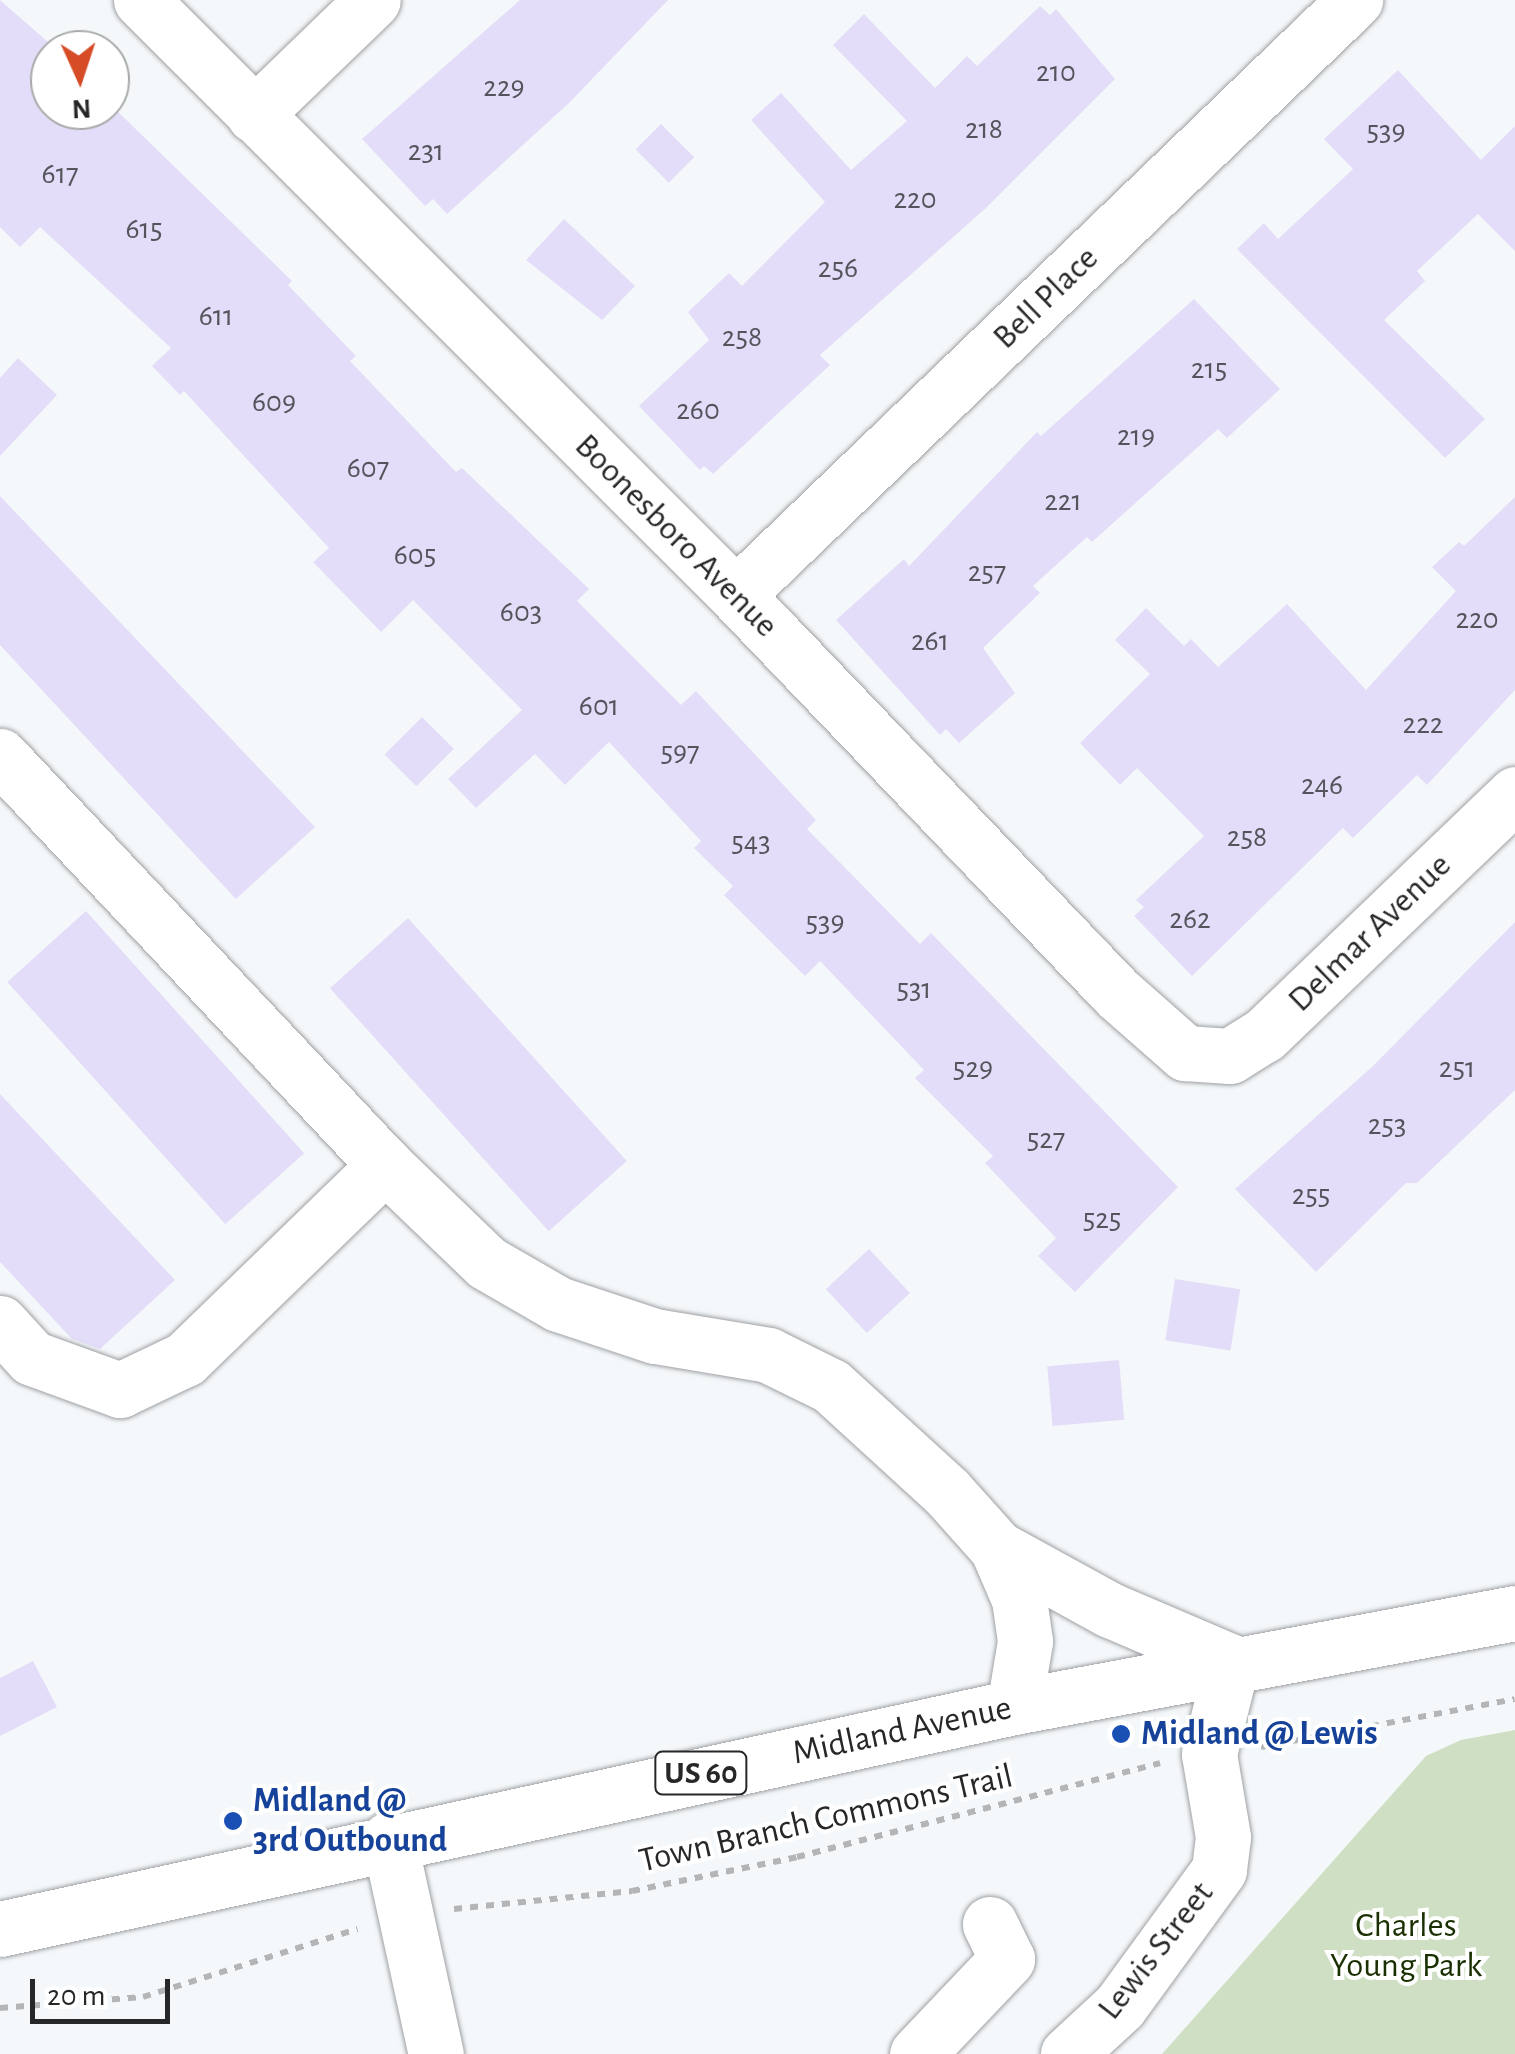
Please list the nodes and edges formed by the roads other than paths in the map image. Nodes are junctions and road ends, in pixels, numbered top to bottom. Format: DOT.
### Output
graph roads {
  1 [pos="140,0"];
  2 [pos="373,0"];
  3 [pos="1354,0"];
  4 [pos="254,115"];
  5 [pos="736,595"];
  6 [pos="0,756"];
  7 [pos="1515,794"];
  8 [pos="1216,1059"];
  9 [pos="385,1164"];
  10 [pos="0,1324"];
  11 [pos="997,1548"];
  12 [pos="1515,1612"];
  13 [pos="1232,1662"];
  14 [pos="1014,1707"];
  15 [pos="388,1839"];
  16 [pos="990,1924"];
  17 [pos="0,1929"];
  18 [pos="436,2054"];
  19 [pos="917,2054"];
  20 [pos="1068,2054"];
  1 -- 4 [label="street, Boonesboro Avenue"];
  2 -- 4 [label="street"];
  3 -- 5 [label="street, Bell Place"];
  4 -- 5 [label="street, Boonesboro Avenue"];
  5 -- 8 [label="street, Boonesboro Avenue"];
  6 -- 9 [label="street"];
  7 -- 8 [label="street, Delmar Avenue"];
  9 -- 10 [label="street"];
  9 -- 11 [label="street"];
  11 -- 13 [label="street"];
  11 -- 14 [label="street"];
  12 -- 13 [label="street, Midland Avenue / US 60"];
  13 -- 14 [label="street, Midland Avenue / US 60"];
  13 -- 20 [label="street, Lewis Street"];
  14 -- 15 [label="street, Midland Avenue / US 60"];
  15 -- 17 [label="street, Midland Avenue / US 60"];
  15 -- 18 [label="street"];
  16 -- 19 [label="street"];
}
